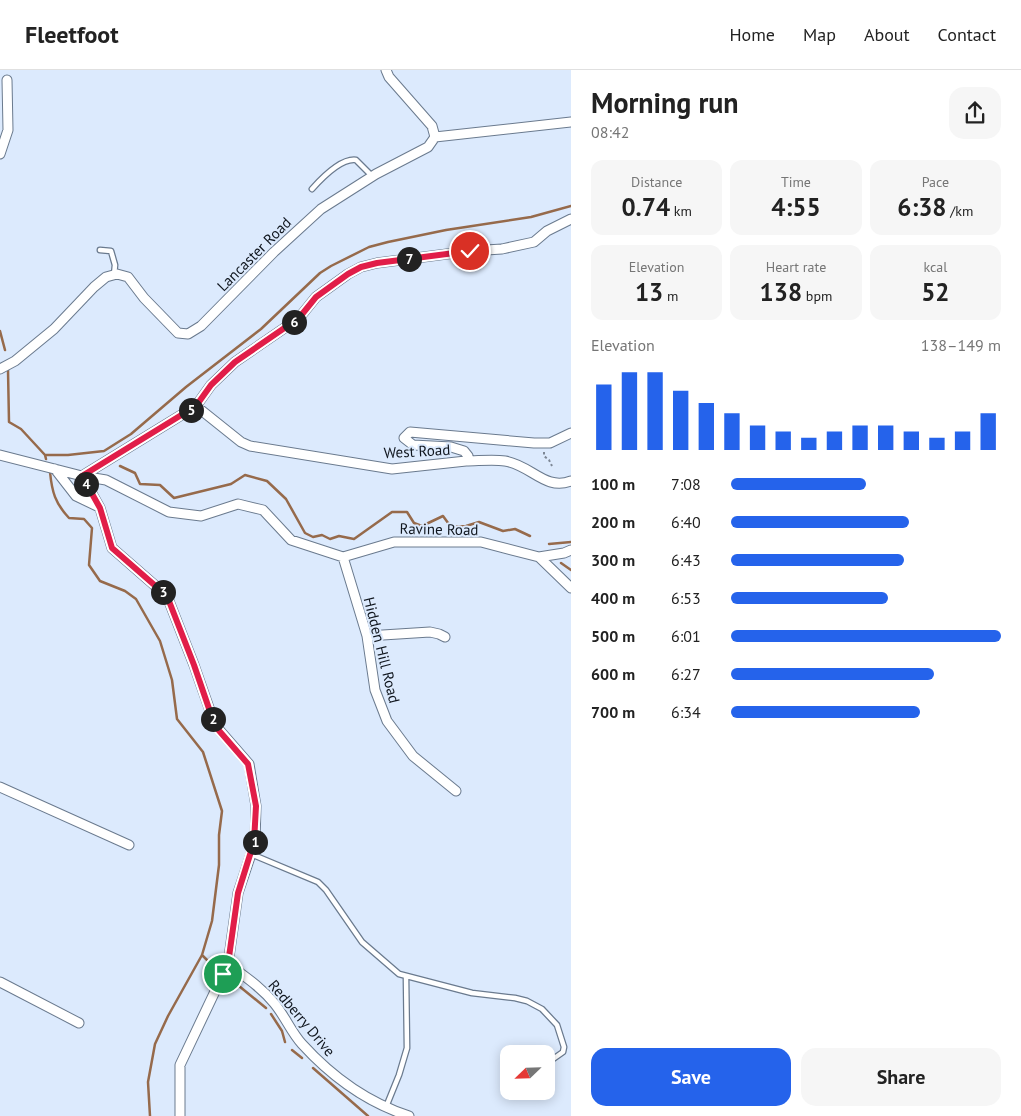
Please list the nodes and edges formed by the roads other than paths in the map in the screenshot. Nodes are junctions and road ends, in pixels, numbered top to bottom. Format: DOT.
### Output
graph roads {
  1 [pos="386,70"];
  2 [pos="7,80"];
  3 [pos="571,122"];
  4 [pos="434,137"];
  5 [pos="0,154"];
  6 [pos="372,176"];
  7 [pos="312,189"];
  8 [pos="571,219"];
  9 [pos="100,250"];
  10 [pos="114,275"];
  11 [pos="0,369"];
  12 [pos="196,406"];
  13 [pos="571,433"];
  14 [pos="0,455"];
  15 [pos="466,461"];
  16 [pos="55,469"];
  17 [pos="82,476"];
  18 [pos="571,481"];
  19 [pos="100,508"];
  20 [pos="571,550"];
  21 [pos="343,557"];
  22 [pos="539,557"];
  23 [pos="571,588"];
  24 [pos="368,636"];
  25 [pos="445,637"];
  26 [pos="0,787"];
  27 [pos="453,788"];
  28 [pos="129,845"];
  29 [pos="251,854"];
  30 [pos="228,964"];
  31 [pos="406,976"];
  32 [pos="0,982"];
  33 [pos="80,1022"];
  34 [pos="555,1058"];
  35 [pos="386,1107"];
  36 [pos="180,1116"];
  37 [pos="409,1116"];
  1 -- 4 [label="street"];
  2 -- 5 [label="street"];
  3 -- 4 [label="street"];
  4 -- 6 [label="street, Lancaster Road"];
  6 -- 7 [label="lane"];
  6 -- 10 [label="street, Lancaster Road"];
  8 -- 12 [label="street"];
  9 -- 10 [label="lane"];
  10 -- 11 [label="street"];
  12 -- 15 [label="street, West Road"];
  12 -- 17 [label="street"];
  13 -- 15 [label="street, West Road"];
  14 -- 16 [label="street"];
  15 -- 18 [label="street"];
  16 -- 17 [label="street"];
  16 -- 19 [label="street"];
  17 -- 19 [label="street"];
  17 -- 21 [label="street"];
  19 -- 29 [label="street"];
  20 -- 22 [label="street"];
  21 -- 22 [label="street, Ravine Road"];
  21 -- 24 [label="street, Hidden Hill Road"];
  22 -- 23 [label="street, Ravine Road"];
  24 -- 25 [label="street"];
  24 -- 27 [label="street, Hidden Hill Road"];
  26 -- 28 [label="street"];
  29 -- 30 [label="street"];
  29 -- 31 [label="lane"];
  30 -- 35 [label="street, Redberry Drive"];
  30 -- 36 [label="street"];
  31 -- 34 [label="lane"];
  31 -- 35 [label="lane"];
  32 -- 33 [label="street"];
  35 -- 37 [label="street, Redberry Drive"];
}
